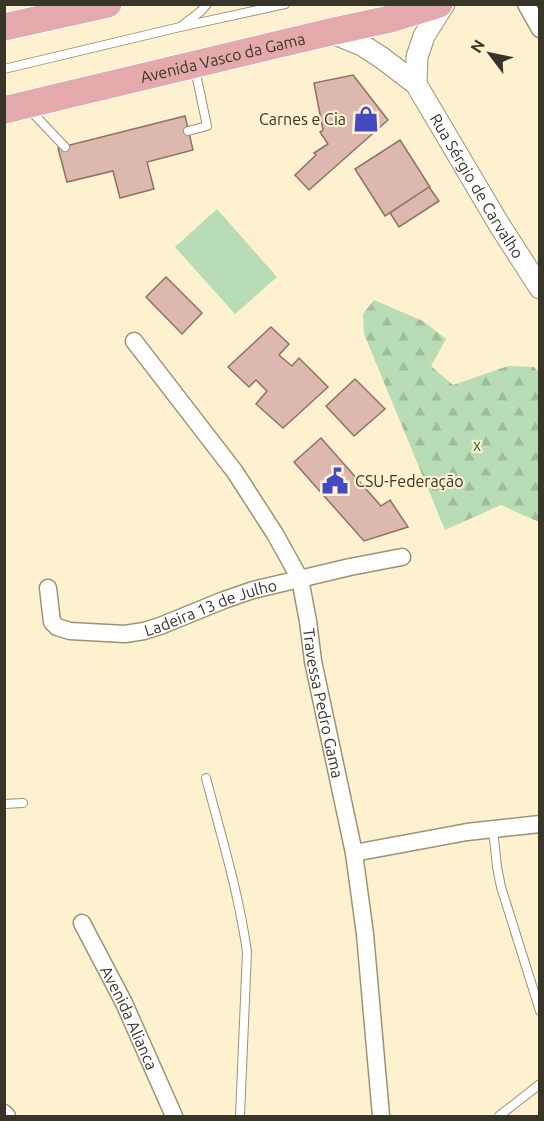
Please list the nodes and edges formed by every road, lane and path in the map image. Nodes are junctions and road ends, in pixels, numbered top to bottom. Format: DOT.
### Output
graph roads {
  1 [pos="108,4"];
  2 [pos="207,4"];
  3 [pos="285,4"];
  4 [pos="442,4"];
  5 [pos="526,4"];
  6 [pos="4,27"];
  7 [pos="180,27"];
  8 [pos="540,29"];
  9 [pos="330,32"];
  10 [pos="194,65"];
  11 [pos="4,69"];
  12 [pos="417,84"];
  13 [pos="15,108"];
  14 [pos="188,131"];
  15 [pos="65,147"];
  16 [pos="540,288"];
  17 [pos="134,341"];
  18 [pos="402,557"];
  19 [pos="300,579"];
  20 [pos="48,588"];
  21 [pos="206,778"];
  22 [pos="23,803"];
  23 [pos="4,804"];
  24 [pos="540,824"];
  25 [pos="494,829"];
  26 [pos="354,853"];
  27 [pos="82,923"];
  28 [pos="540,1011"];
  29 [pos="540,1084"];
  30 [pos="4,1113"];
  31 [pos="7,1116"];
  32 [pos="174,1116"];
  33 [pos="240,1116"];
  34 [pos="381,1116"];
  35 [pos="499,1116"];
  1 -- 6 [label="main road"];
  2 -- 7 [label="lane"];
  3 -- 7 [label="lane"];
  4 -- 9 [label="main road, Avenida Vasco da Gama"];
  4 -- 12 [label="street"];
  5 -- 8 [label="street"];
  7 -- 11 [label="lane"];
  9 -- 10 [label="main road, Avenida Vasco da Gama"];
  9 -- 12 [label="street, Rua Sérgio de Carvalho"];
  10 -- 13 [label="main road, Avenida Vasco da Gama"];
  10 -- 14 [label="lane"];
  12 -- 16 [label="street, Rua Sérgio de Carvalho"];
  13 -- 15 [label="lane"];
  17 -- 19 [label="street, Travessa Pedro Gama"];
  18 -- 19 [label="street, Ladeira 13 de Julho"];
  19 -- 20 [label="street, Ladeira 13 de Julho"];
  19 -- 26 [label="street, Travessa Pedro Gama"];
  21 -- 33 [label="lane"];
  22 -- 23 [label="lane"];
  24 -- 25 [label="street"];
  25 -- 26 [label="street"];
  25 -- 28 [label="lane"];
  26 -- 34 [label="street, Travessa Pedro Gama"];
  27 -- 32 [label="street, Avenida Alianca"];
  29 -- 35 [label="lane"];
  30 -- 31 [label="street"];
}
